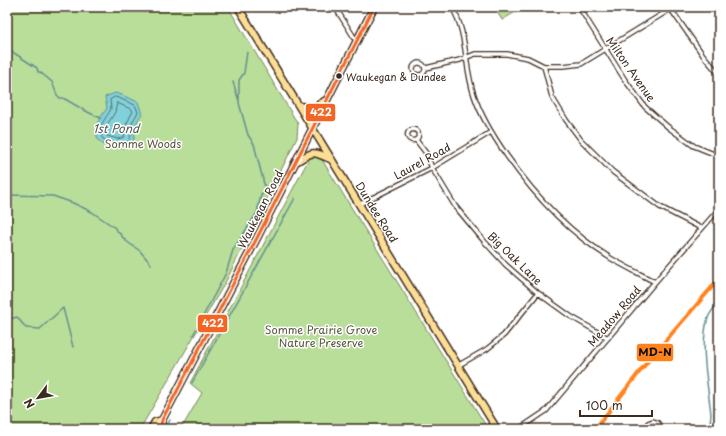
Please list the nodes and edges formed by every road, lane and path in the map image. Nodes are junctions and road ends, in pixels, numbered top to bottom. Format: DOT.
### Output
graph roads {
  1 [pos="238,7"];
  2 [pos="335,7"];
  3 [pos="374,7"];
  4 [pos="452,7"];
  5 [pos="579,7"];
  6 [pos="671,8"];
  7 [pos="356,42"];
  8 [pos="606,50"];
  9 [pos="467,57"];
  10 [pos="544,66"];
  11 [pos="426,68"];
  12 [pos="719,74"];
  13 [pos="328,99"];
  14 [pos="300,106"];
  15 [pos="313,128"];
  16 [pos="491,132"];
  17 [pos="416,140"];
  18 [pos="719,156"];
  19 [pos="333,161"];
  20 [pos="295,163"];
  21 [pos="432,168"];
  22 [pos="360,204"];
  23 [pos="719,209"];
  24 [pos="701,228"];
  25 [pos="655,282"];
  26 [pos="538,293"];
  27 [pos="608,338"];
  28 [pos="458,365"];
  29 [pos="162,420"];
  30 [pos="151,429"];
  31 [pos="160,429"];
  32 [pos="497,429"];
  33 [pos="519,429"];
  34 [pos="645,429"];
  35 [pos="662,429"];
  1 -- 14 [label="main road, Dundee Road"];
  2 -- 7 [label="street"];
  3 -- 7 [label="main road, Waukegan Road"];
  4 -- 9 [label="street"];
  5 -- 8 [label="street, Milton Avenue"];
  6 -- 8 [label="street"];
  6 -- 12 [label="street"];
  7 -- 13 [label="main road, Waukegan Road"];
  8 -- 10 [label="street"];
  8 -- 18 [label="street, Milton Avenue"];
  9 -- 10 [label="street"];
  9 -- 11 [label="street"];
  9 -- 16 [label="street"];
  10 -- 24 [label="street"];
  13 -- 14 [label="main road"];
  13 -- 15 [label="main road, Waukegan Road"];
  14 -- 15 [label="main road, Dundee Road"];
  15 -- 19 [label="main road, Dundee Road"];
  15 -- 20 [label="main road, Waukegan Road"];
  16 -- 21 [label="street, Laurel Road"];
  16 -- 25 [label="street"];
  17 -- 21 [label="street, Big Oak Lane"];
  19 -- 20 [label="main road"];
  19 -- 22 [label="main road, Dundee Road"];
  20 -- 29 [label="main road, Waukegan Road"];
  21 -- 22 [label="street, Laurel Road"];
  21 -- 26 [label="street, Big Oak Lane"];
  22 -- 28 [label="main road, Dundee Road"];
  23 -- 24 [label="street, Meadow Road"];
  24 -- 25 [label="street, Meadow Road"];
  25 -- 27 [label="street, Meadow Road"];
  26 -- 27 [label="street, Big Oak Lane"];
  26 -- 28 [label="street"];
  27 -- 33 [label="street, Meadow Road"];
  28 -- 32 [label="main road, Dundee Road"];
  29 -- 30 [label="main road, Waukegan Road"];
  29 -- 31 [label="main road, Waukegan Road"];
  34 -- 35 [label="street"];
}
